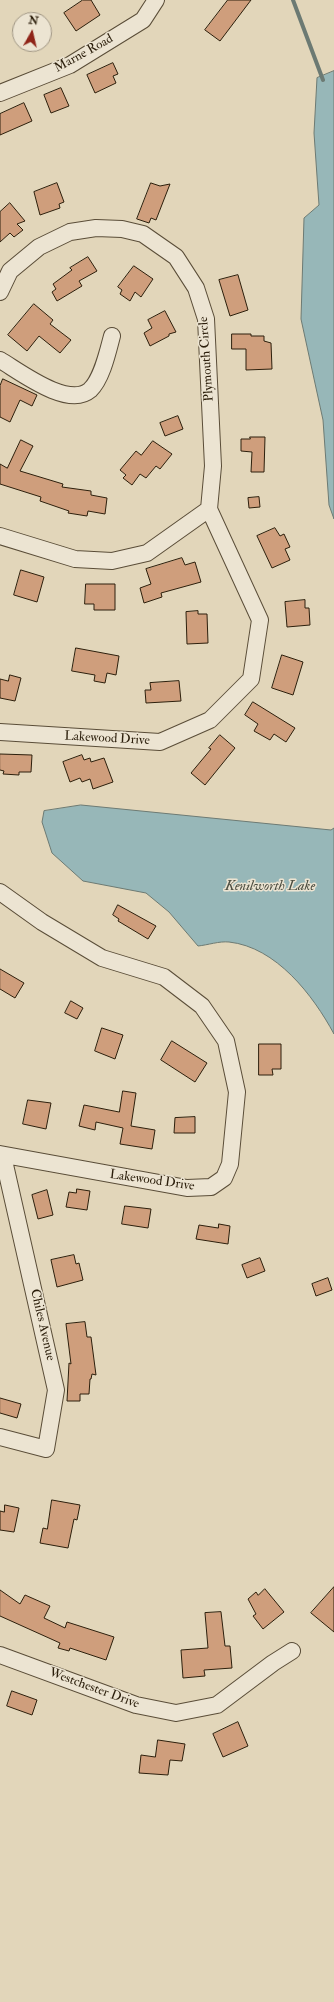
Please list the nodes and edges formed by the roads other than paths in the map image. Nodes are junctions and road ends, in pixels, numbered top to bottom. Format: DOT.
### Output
graph roads {
  1 [pos="156,0"];
  2 [pos="0,93"];
  3 [pos="0,292"];
  4 [pos="112,336"];
  5 [pos="0,360"];
  6 [pos="209,509"];
  7 [pos="0,536"];
  8 [pos="0,732"];
  9 [pos="0,892"];
  10 [pos="2,1155"];
  11 [pos="0,1437"];
  12 [pos="292,1651"];
  13 [pos="0,1655"];
  1 -- 2 [label="street, Marne Road"];
  3 -- 6 [label="street, Plymouth Circle"];
  4 -- 5 [label="street"];
  6 -- 7 [label="street"];
  6 -- 8 [label="street, Lakewood Drive"];
  9 -- 10 [label="street, Lakewood Drive"];
  10 -- 11 [label="street, Chiles Avenue"];
  12 -- 13 [label="street, Westchester Drive"];
}
